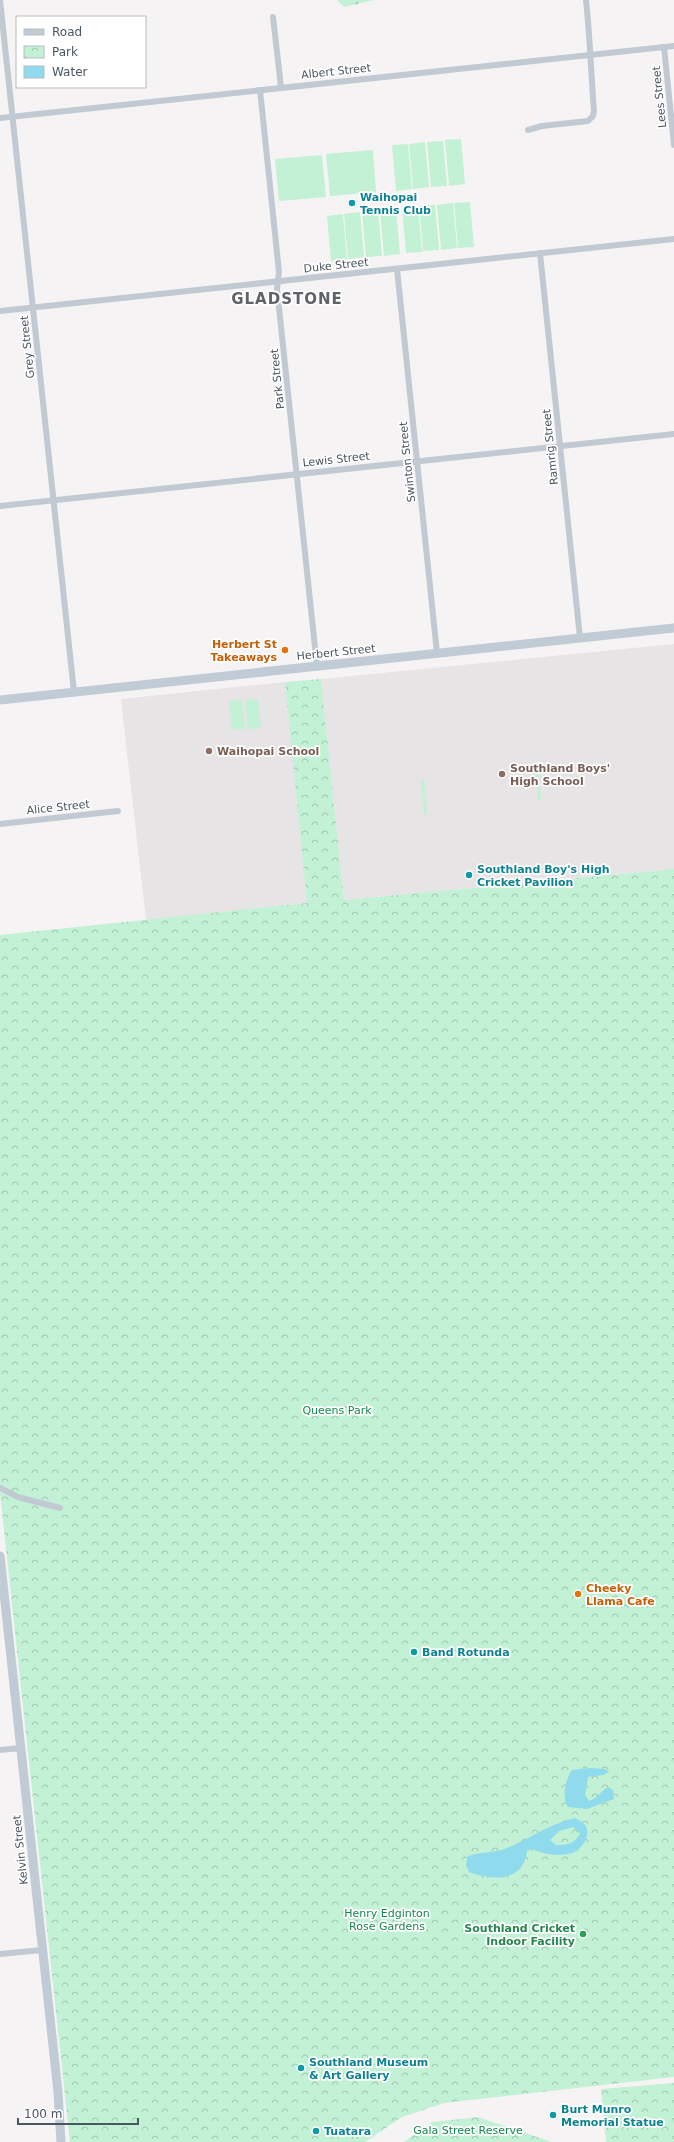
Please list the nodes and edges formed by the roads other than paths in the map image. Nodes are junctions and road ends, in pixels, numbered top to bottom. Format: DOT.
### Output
graph roads {
  1 [pos="0,0"];
  2 [pos="586,0"];
  3 [pos="274,17"];
  4 [pos="674,46"];
  5 [pos="664,47"];
  6 [pos="590,54"];
  7 [pos="280,87"];
  8 [pos="260,90"];
  9 [pos="12,116"];
  10 [pos="0,118"];
  11 [pos="528,130"];
  12 [pos="674,144"];
  13 [pos="674,239"];
  14 [pos="540,254"];
  15 [pos="397,268"];
  16 [pos="278,281"];
  17 [pos="33,308"];
  18 [pos="0,311"];
  19 [pos="674,434"];
  20 [pos="560,446"];
  21 [pos="417,461"];
  22 [pos="297,474"];
  23 [pos="54,500"];
  24 [pos="0,506"];
  25 [pos="674,628"];
  26 [pos="580,638"];
  27 [pos="437,653"];
  28 [pos="317,666"];
  29 [pos="74,692"];
  30 [pos="0,700"];
  31 [pos="118,811"];
  32 [pos="0,824"];
  33 [pos="0,1488"];
  34 [pos="60,1508"];
  35 [pos="0,1556"];
  36 [pos="3,1604"];
  37 [pos="21,1748"];
  38 [pos="0,1750"];
  39 [pos="42,1950"];
  40 [pos="0,1954"];
  41 [pos="61,2142"];
  1 -- 9 [label="street, Grey Street"];
  2 -- 6 [label="street"];
  3 -- 7 [label="street"];
  4 -- 5 [label="street, Albert Street"];
  5 -- 6 [label="street, Albert Street"];
  5 -- 12 [label="street, Lees Street"];
  6 -- 7 [label="street, Albert Street"];
  6 -- 11 [label="street"];
  7 -- 8 [label="street, Albert Street"];
  8 -- 9 [label="street, Albert Street"];
  8 -- 16 [label="street, Park Street"];
  9 -- 10 [label="street, Albert Street"];
  9 -- 17 [label="street, Grey Street"];
  13 -- 14 [label="street, Duke Street"];
  14 -- 15 [label="street, Duke Street"];
  14 -- 20 [label="street, Ramrig Street"];
  15 -- 16 [label="street, Duke Street"];
  15 -- 21 [label="street, Swinton Street"];
  16 -- 17 [label="street, Duke Street"];
  16 -- 22 [label="street, Park Street"];
  17 -- 18 [label="street, Duke Street"];
  17 -- 23 [label="street, Grey Street"];
  19 -- 20 [label="street, Lewis Street"];
  20 -- 21 [label="street, Lewis Street"];
  20 -- 26 [label="street, Ramrig Street"];
  21 -- 22 [label="street, Lewis Street"];
  21 -- 27 [label="street, Swinton Street"];
  22 -- 23 [label="street, Lewis Street"];
  22 -- 28 [label="street, Park Street"];
  23 -- 24 [label="street, Lewis Street"];
  23 -- 29 [label="street, Grey Street"];
  25 -- 26 [label="street, Herbert Street"];
  26 -- 27 [label="street, Herbert Street"];
  27 -- 28 [label="street, Herbert Street"];
  28 -- 29 [label="street, Herbert Street"];
  29 -- 30 [label="street, Herbert Street"];
  31 -- 32 [label="street, Alice Street"];
  33 -- 34 [label="street"];
  35 -- 36 [label="street, Kelvin Street"];
  36 -- 37 [label="street, Kelvin Street"];
  37 -- 38 [label="street"];
  37 -- 39 [label="street, Kelvin Street"];
  39 -- 40 [label="street"];
  39 -- 41 [label="street, Kelvin Street"];
}
